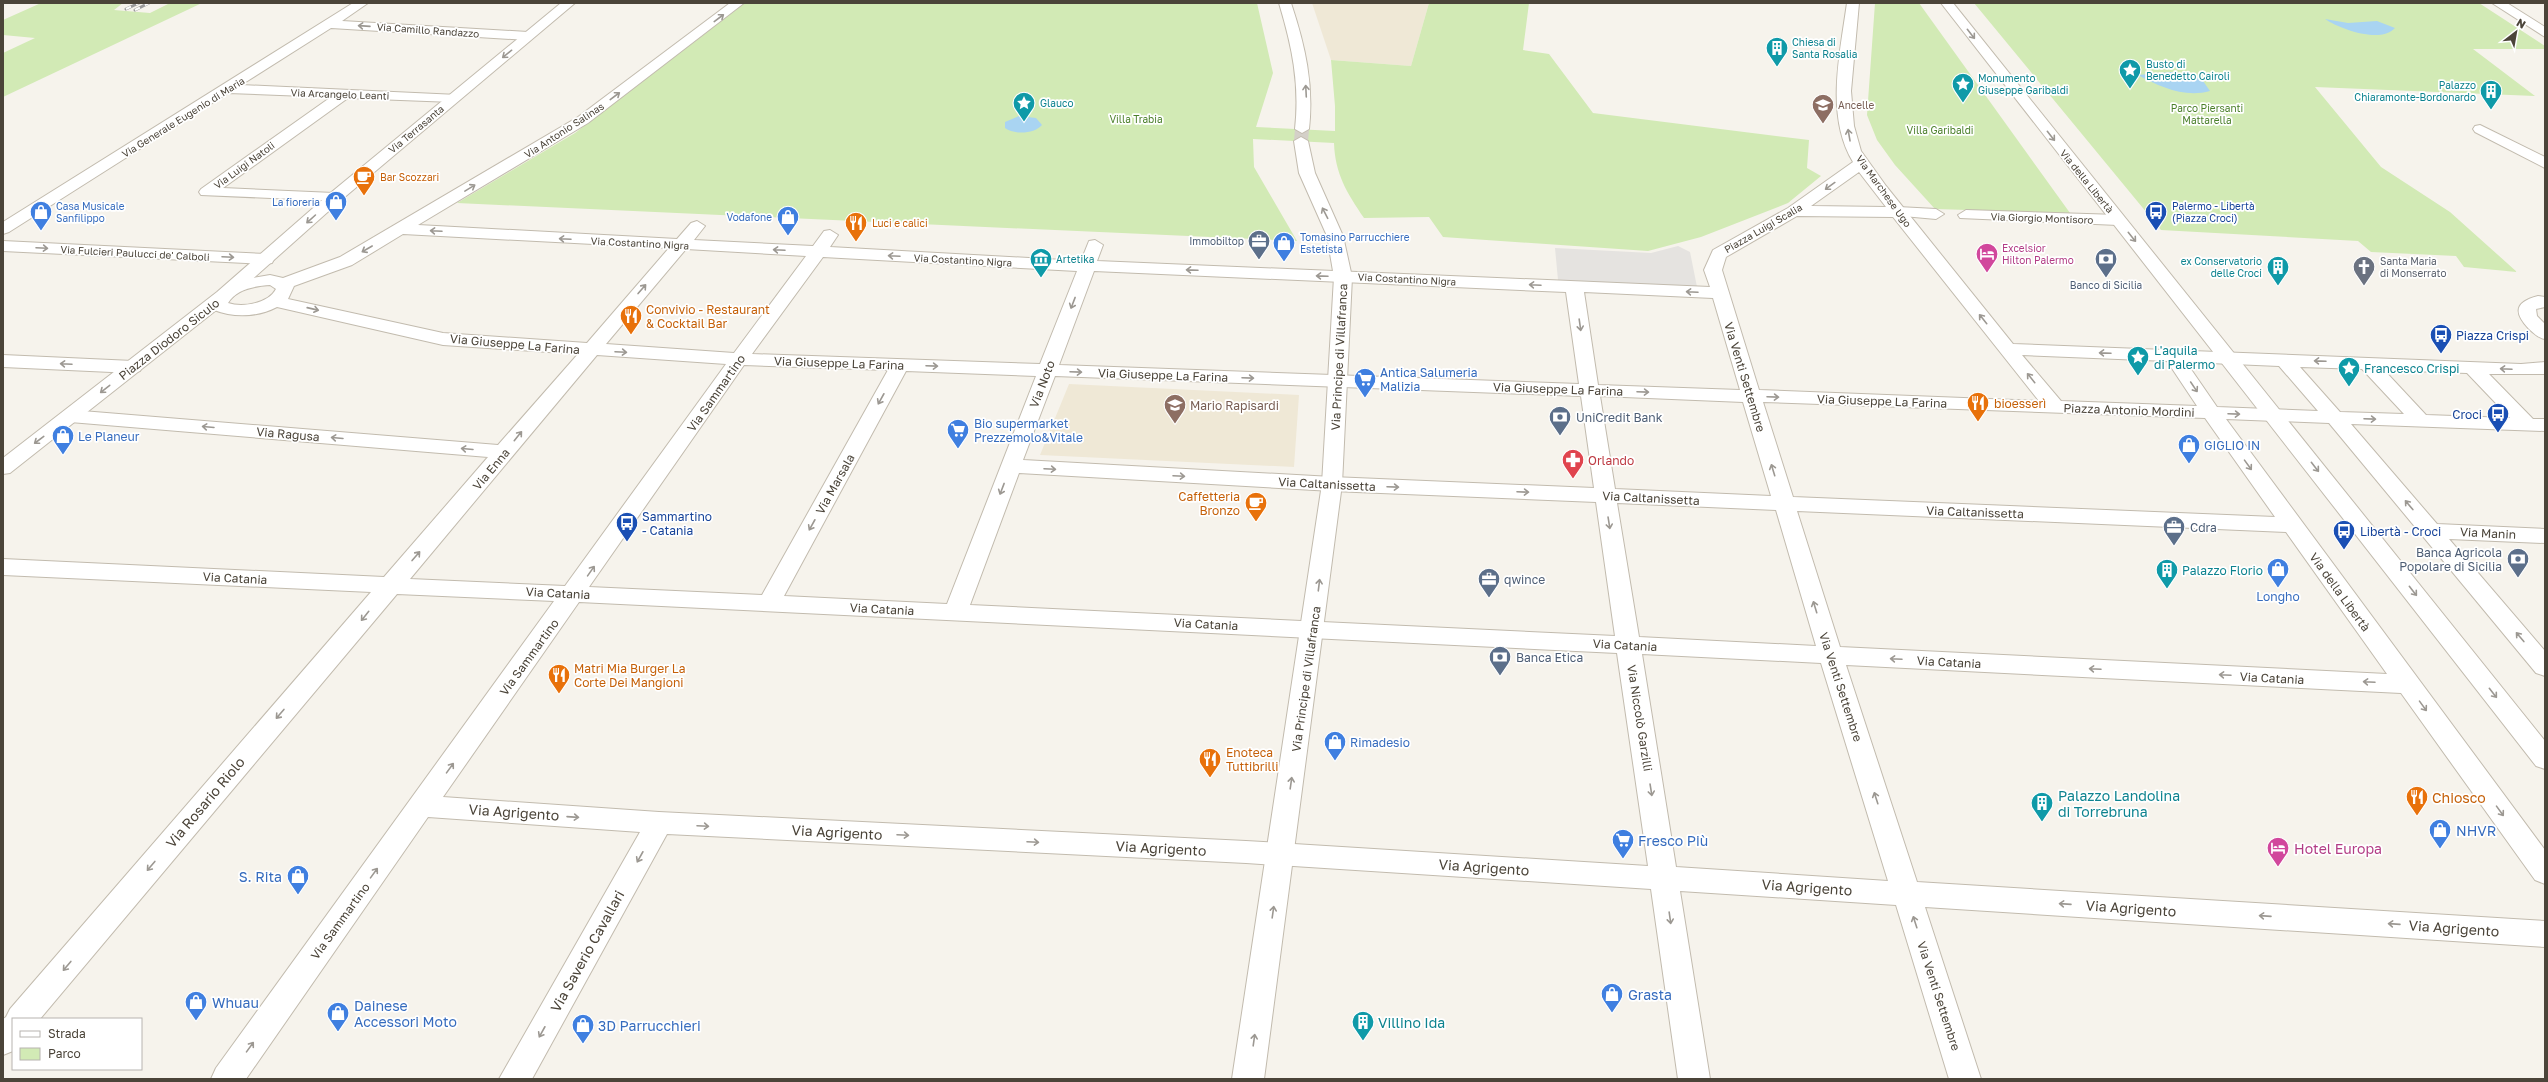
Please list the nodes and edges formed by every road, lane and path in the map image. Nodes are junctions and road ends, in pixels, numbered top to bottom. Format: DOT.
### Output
graph roads {
  1 [pos="362,3"];
  2 [pos="570,3"];
  3 [pos="738,3"];
  4 [pos="1285,3"];
  5 [pos="1854,3"];
  6 [pos="1947,3"];
  7 [pos="2498,3"];
  8 [pos="329,24"];
  9 [pos="2545,33"];
  10 [pos="528,36"];
  11 [pos="228,89"];
  12 [pos="345,94"];
  13 [pos="453,98"];
  14 [pos="2480,129"];
  15 [pos="1862,163"];
  16 [pos="2545,163"];
  17 [pos="334,198"];
  18 [pos="1794,211"];
  19 [pos="1898,212"];
  20 [pos="1936,214"];
  21 [pos="1966,215"];
  22 [pos="2118,220"];
  23 [pos="697,226"];
  24 [pos="3,230"];
  25 [pos="400,230"];
  26 [pos="830,236"];
  27 [pos="679,245"];
  28 [pos="1096,245"];
  29 [pos="3,246"];
  30 [pos="818,252"];
  31 [pos="266,259"];
  32 [pos="1087,266"];
  33 [pos="1343,277"];
  34 [pos="283,284"];
  35 [pos="1574,287"];
  36 [pos="1720,294"];
  37 [pos="223,296"];
  38 [pos="275,301"];
  39 [pos="2545,302"];
  40 [pos="2545,334"];
  41 [pos="2007,349"];
  42 [pos="589,350"];
  43 [pos="2172,355"];
  44 [pos="2229,357"];
  45 [pos="740,359"];
  46 [pos="2283,360"];
  47 [pos="3,361"];
  48 [pos="2367,363"];
  49 [pos="900,365"];
  50 [pos="133,367"];
  51 [pos="2471,368"];
  52 [pos="2545,368"];
  53 [pos="1047,370"];
  54 [pos="1338,381"];
  55 [pos="1589,390"];
  56 [pos="1750,396"];
  57 [pos="2055,407"];
  58 [pos="2210,413"];
  59 [pos="2275,415"];
  60 [pos="70,416"];
  61 [pos="2336,418"];
  62 [pos="2421,421"];
  63 [pos="2536,425"];
  64 [pos="506,452"];
  65 [pos="1011,466"];
  66 [pos="3,468"];
  67 [pos="1332,484"];
  68 [pos="1605,496"];
  69 [pos="1783,504"];
  70 [pos="2292,525"];
  71 [pos="2430,530"];
  72 [pos="2545,536"];
  73 [pos="3,567"];
  74 [pos="390,585"];
  75 [pos="574,594"];
  76 [pos="769,603"];
  77 [pos="955,613"];
  78 [pos="1313,629"];
  79 [pos="1628,646"];
  80 [pos="1831,656"];
  81 [pos="2545,667"];
  82 [pos="2408,684"];
  83 [pos="2545,759"];
  84 [pos="423,806"];
  85 [pos="659,823"];
  86 [pos="1281,854"];
  87 [pos="2545,872"];
  88 [pos="1664,878"];
  89 [pos="1906,894"];
  90 [pos="2545,934"];
  91 [pos="22,1018"];
  92 [pos="12,1030"];
  93 [pos="3,1041"];
  94 [pos="227,1079"];
  95 [pos="515,1079"];
  96 [pos="1248,1079"];
  97 [pos="1694,1079"];
  98 [pos="1965,1079"];
  1 -- 8 [label="street, Via Generale Eugenio di Maria"];
  2 -- 10 [label="street, Via Terrasanta"];
  25 -- 3 [label="street, Via Antonio Salinas, one-way"];
  33 -- 4 [label="street, Via Principe di Villafranca, one-way"];
  15 -- 5 [label="street, Via Marchese Ugo, one-way"];
  6 -- 22 [label="street, Via della Libertà, one-way"];
  7 -- 9 [label="street"];
  10 -- 8 [label="street, Via Camillo Randazzo, one-way"];
  8 -- 11 [label="street, Via Generale Eugenio di Maria"];
  10 -- 13 [label="street, Via Terrasanta, one-way"];
  11 -- 12 [label="street, Via Arcangelo Leanti"];
  11 -- 24 [label="street, Via Generale Eugenio di Maria"];
  12 -- 13 [label="street, Via Arcangelo Leanti"];
  12 -- 17 [label="street, Via Luigi Natoli"];
  13 -- 17 [label="street, Via Terrasanta"];
  14 -- 16 [label="street"];
  15 -- 18 [label="street, Piazza Luigi Scalia, one-way"];
  15 -- 19 [label="street, Via Marchese Ugo"];
  17 -- 31 [label="street, Via Terrasanta, one-way"];
  18 -- 19 [label="street"];
  18 -- 36 [label="street, Piazza Luigi Scalia"];
  19 -- 20 [label="street"];
  41 -- 19 [label="street, Via Marchese Ugo, one-way"];
  21 -- 22 [label="street, Via Giorgio Montisoro"];
  22 -- 44 [label="street, Via della Libertà, one-way"];
  23 -- 27 [label="street, Via Enna"];
  27 -- 25 [label="street, Via Costantino Nigra, one-way"];
  25 -- 34 [label="street, one-way"];
  26 -- 30 [label="street, Via Sammartino"];
  30 -- 27 [label="street, Via Costantino Nigra, one-way"];
  42 -- 27 [label="street, Via Enna, one-way"];
  28 -- 32 [label="street, Via Noto"];
  29 -- 31 [label="street, Via Fulcieri Paulucci de' Calboli, one-way"];
  32 -- 30 [label="street, Via Costantino Nigra, one-way"];
  30 -- 45 [label="street, Via Sammartino"];
  31 -- 37 [label="street, Piazza Diodoro Siculo"];
  33 -- 32 [label="street, Via Costantino Nigra, one-way"];
  32 -- 53 [label="street, Via Noto, one-way"];
  35 -- 33 [label="street, Via Costantino Nigra, one-way"];
  33 -- 54 [label="street, Via Principe di Villafranca"];
  34 -- 37 [label="street"];
  34 -- 38 [label="street"];
  36 -- 35 [label="street, one-way"];
  35 -- 55 [label="street, Via Niccolò Garzilli, one-way"];
  36 -- 56 [label="street, Via Venti Settembre"];
  37 -- 38 [label="street"];
  37 -- 50 [label="street, Piazza Diodoro Siculo"];
  38 -- 42 [label="street, Via Giuseppe La Farina, one-way"];
  39 -- 40 [label="street"];
  43 -- 41 [label="street, one-way"];
  57 -- 41 [label="street, Piazza Antonio Mordini, one-way"];
  42 -- 45 [label="street, Via Giuseppe La Farina, one-way"];
  64 -- 42 [label="street, Via Enna, one-way"];
  43 -- 44 [label="street"];
  43 -- 58 [label="street, Via della Libertà, one-way"];
  44 -- 46 [label="street"];
  44 -- 59 [label="street, Via della Libertà"];
  45 -- 49 [label="street, Via Giuseppe La Farina"];
  75 -- 45 [label="street, Via Sammartino, one-way"];
  48 -- 46 [label="street, one-way"];
  46 -- 61 [label="street"];
  50 -- 47 [label="street, one-way"];
  48 -- 51 [label="street"];
  48 -- 62 [label="street"];
  49 -- 53 [label="street, Via Giuseppe La Farina, one-way"];
  49 -- 76 [label="street, Via Marsala, one-way"];
  50 -- 60 [label="street, Piazza Diodoro Siculo, one-way"];
  52 -- 51 [label="street, one-way"];
  51 -- 63 [label="street"];
  53 -- 54 [label="street, Via Giuseppe La Farina, one-way"];
  53 -- 65 [label="street, Via Noto"];
  54 -- 55 [label="street, Via Giuseppe La Farina"];
  54 -- 67 [label="street, Via Principe di Villafranca"];
  55 -- 56 [label="street, Via Giuseppe La Farina, one-way"];
  55 -- 68 [label="street, Via Niccolò Garzilli"];
  56 -- 57 [label="street, Via Giuseppe La Farina, one-way"];
  69 -- 56 [label="street, Via Venti Settembre, one-way"];
  57 -- 58 [label="street, Piazza Antonio Mordini"];
  58 -- 59 [label="street, Piazza Antonio Mordini, one-way"];
  58 -- 70 [label="street, Via della Libertà, one-way"];
  59 -- 61 [label="street, Piazza Antonio Mordini"];
  59 -- 83 [label="street, Via della Libertà, one-way"];
  64 -- 60 [label="street, Via Ragusa, one-way"];
  60 -- 66 [label="street, Piazza Diodoro Siculo, one-way"];
  61 -- 62 [label="street, Piazza Antonio Mordini, one-way"];
  71 -- 61 [label="street, one-way"];
  62 -- 63 [label="street, Piazza Antonio Mordini"];
  74 -- 64 [label="street, Via Enna, one-way"];
  65 -- 67 [label="street, Via Caltanissetta, one-way"];
  65 -- 77 [label="street, Via Noto, one-way"];
  67 -- 68 [label="street, Via Caltanissetta, one-way"];
  78 -- 67 [label="street, Via Principe di Villafranca, one-way"];
  68 -- 69 [label="street, Via Caltanissetta"];
  68 -- 79 [label="street, Via Niccolò Garzilli, one-way"];
  69 -- 70 [label="street, Via Caltanissetta"];
  80 -- 69 [label="street, Via Venti Settembre, one-way"];
  70 -- 82 [label="street, Via della Libertà"];
  71 -- 72 [label="street, Via Manin"];
  81 -- 71 [label="street, one-way"];
  73 -- 74 [label="street, Via Catania"];
  74 -- 75 [label="street, Via Catania"];
  74 -- 91 [label="street, Via Rosario Riolo, one-way"];
  75 -- 76 [label="street, Via Catania"];
  84 -- 75 [label="street, Via Sammartino, one-way"];
  76 -- 77 [label="street, Via Catania"];
  77 -- 78 [label="street, Via Catania"];
  78 -- 79 [label="street, Via Catania"];
  86 -- 78 [label="street, Via Principe di Villafranca, one-way"];
  79 -- 80 [label="street, Via Catania"];
  79 -- 88 [label="street, Via Niccolò Garzilli, one-way"];
  82 -- 80 [label="street, Via Catania, one-way"];
  89 -- 80 [label="street, Via Venti Settembre, one-way"];
  82 -- 87 [label="street, Via della Libertà, one-way"];
  84 -- 85 [label="street, Via Agrigento, one-way"];
  94 -- 84 [label="street, Via Sammartino, one-way"];
  85 -- 86 [label="street, Via Agrigento, one-way"];
  85 -- 95 [label="street, Via Saverio Cavallari, one-way"];
  86 -- 88 [label="street, Via Agrigento"];
  96 -- 86 [label="street, Via Principe di Villafranca, one-way"];
  88 -- 89 [label="street, Via Agrigento"];
  88 -- 97 [label="street, Via Niccolò Garzilli, one-way"];
  90 -- 89 [label="street, Via Agrigento, one-way"];
  98 -- 89 [label="street, Via Venti Settembre, one-way"];
  92 -- 93 [label="street"];
}
